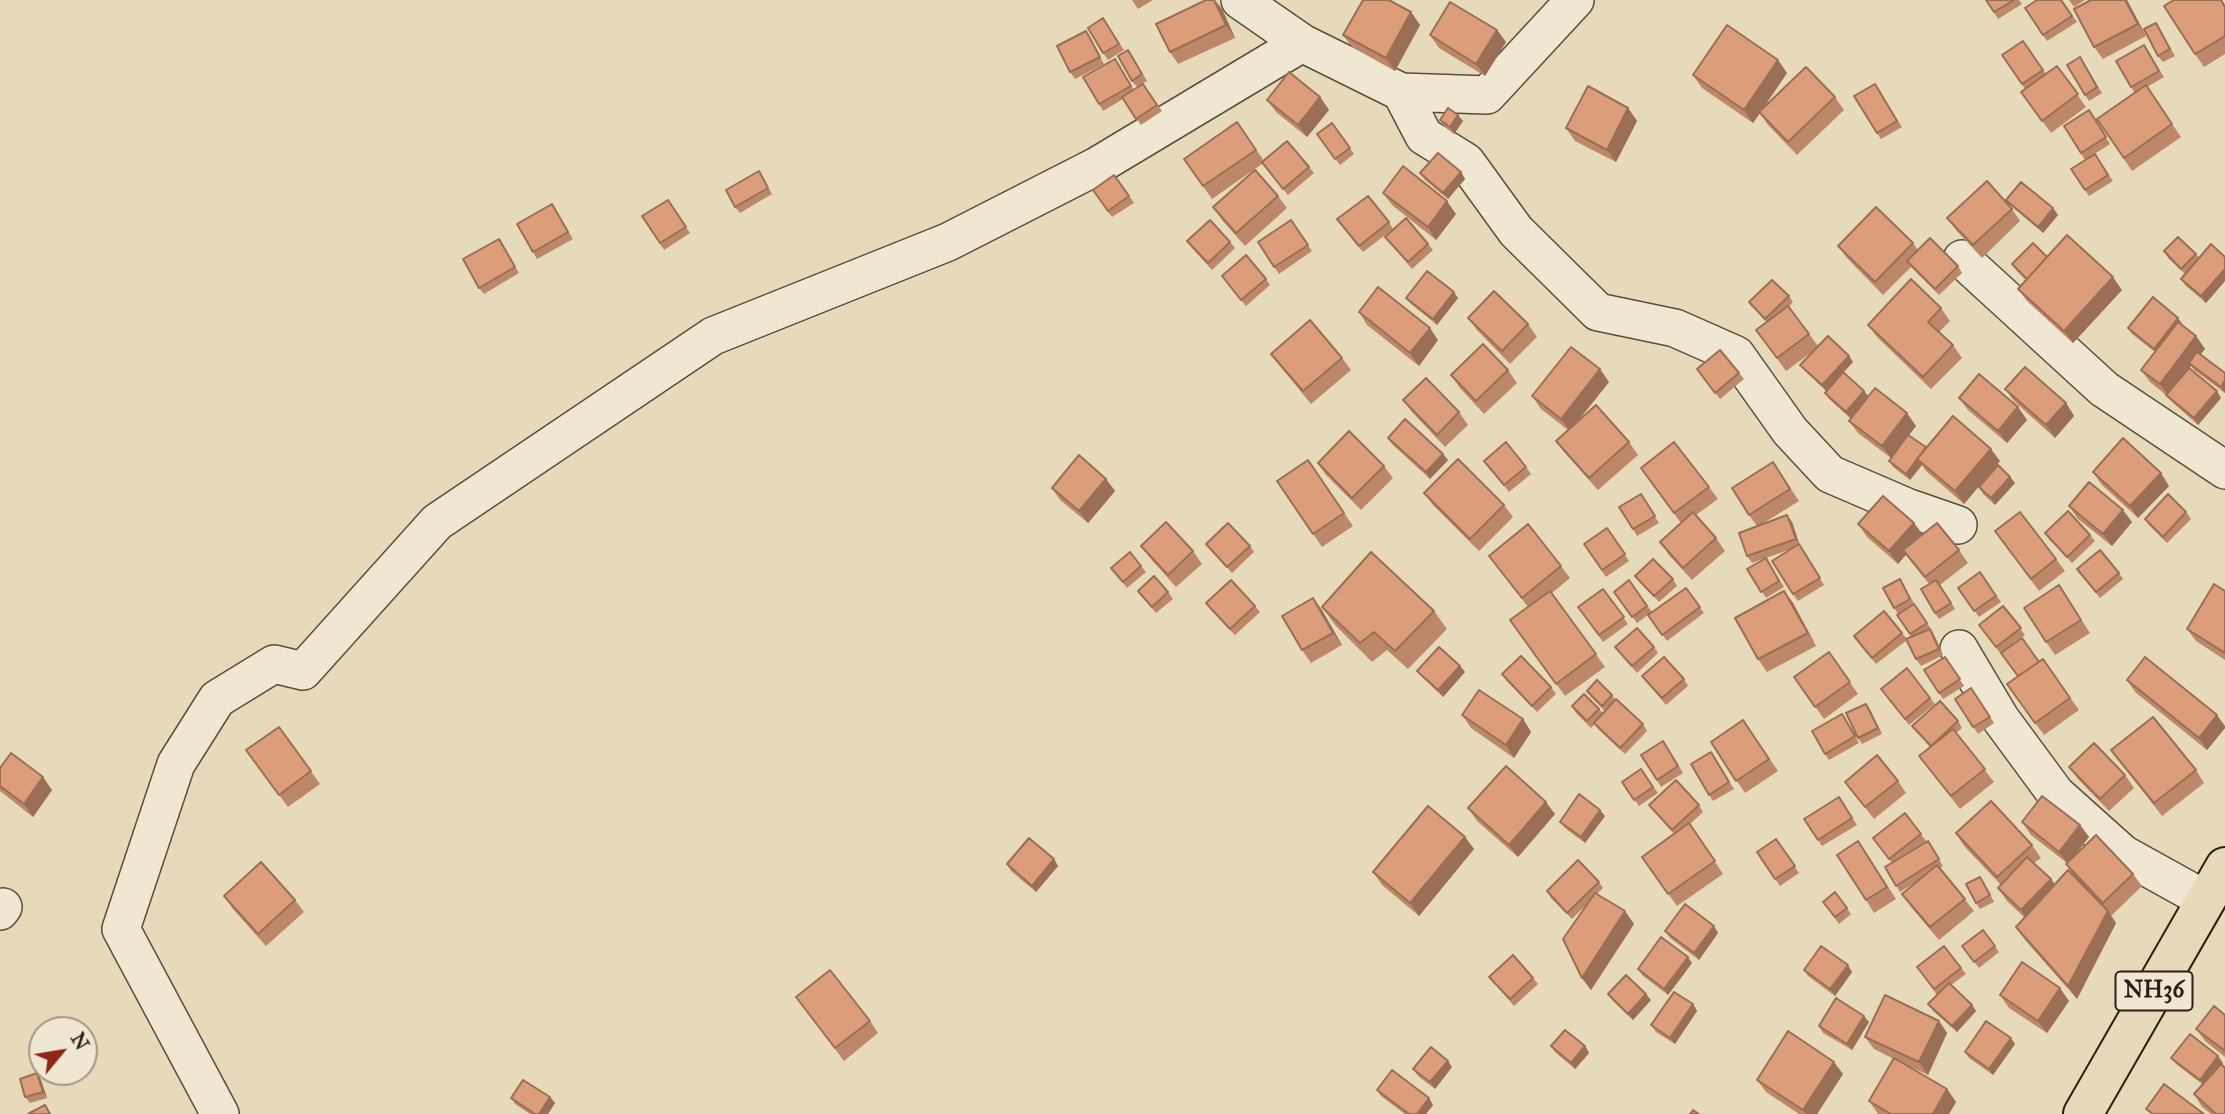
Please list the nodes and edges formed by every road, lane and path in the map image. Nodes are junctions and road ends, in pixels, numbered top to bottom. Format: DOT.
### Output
graph roads {
  1 [pos="1240,0"];
  2 [pos="1575,0"];
  3 [pos="1302,43"];
  4 [pos="1401,92"];
  5 [pos="1962,259"];
  6 [pos="2225,470"];
  7 [pos="1958,525"];
  8 [pos="1959,649"];
  9 [pos="2218,887"];
  10 [pos="220,1114"];
  11 [pos="2083,1114"];
  1 -- 3 [label="street"];
  2 -- 4 [label="street"];
  3 -- 4 [label="street"];
  3 -- 10 [label="street"];
  4 -- 7 [label="street"];
  5 -- 6 [label="street"];
  8 -- 9 [label="street"];
  9 -- 11 [label="highway, NH36"];
}
